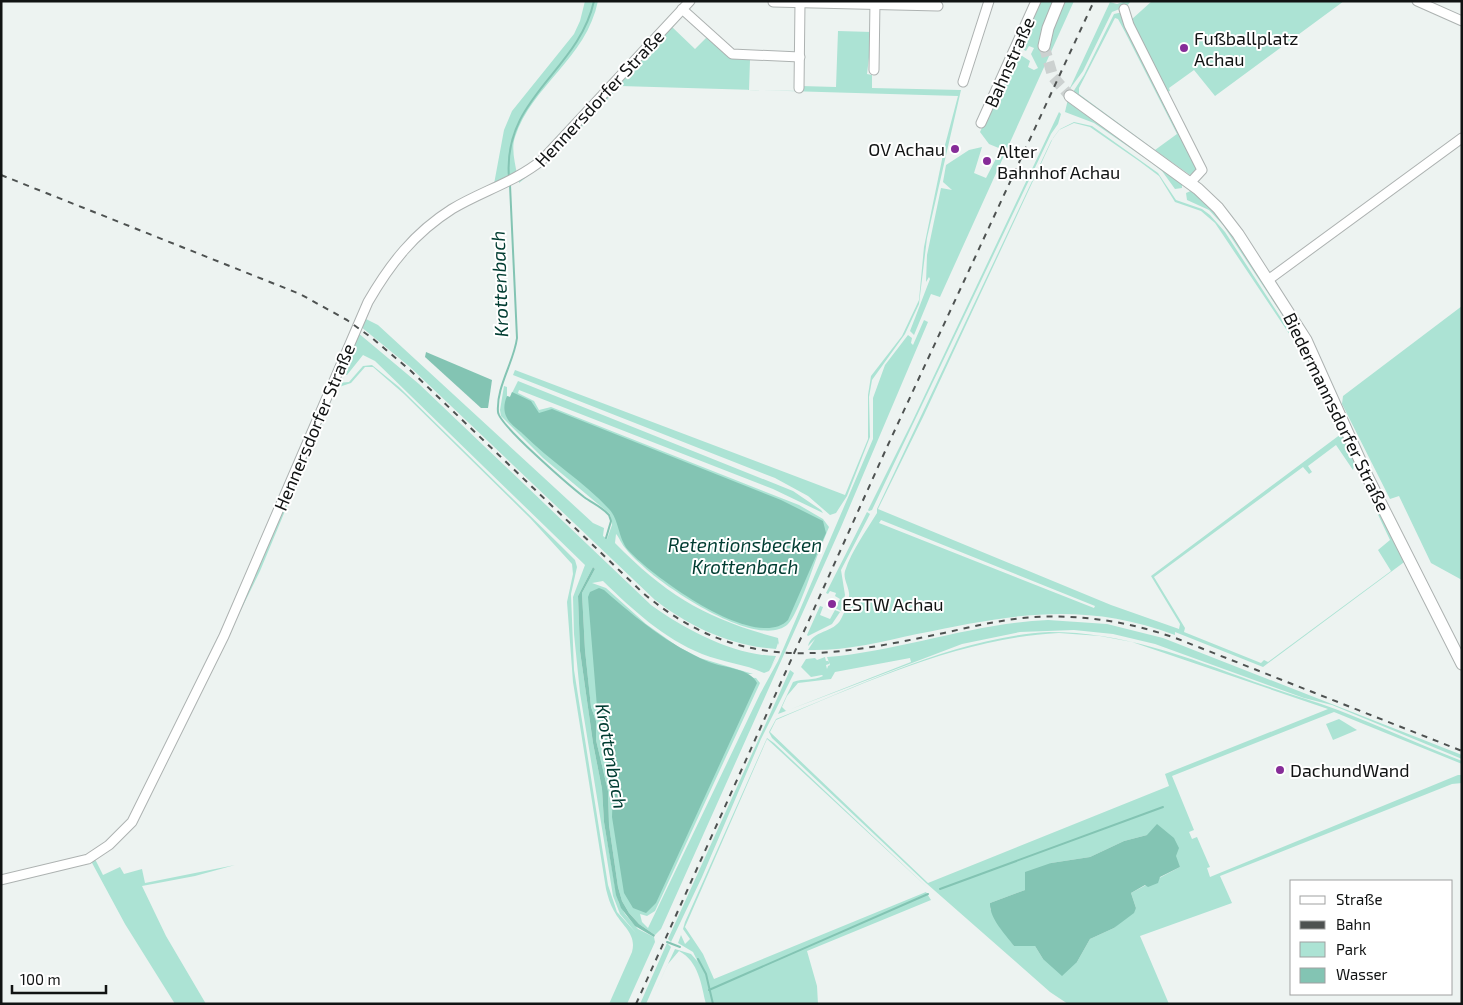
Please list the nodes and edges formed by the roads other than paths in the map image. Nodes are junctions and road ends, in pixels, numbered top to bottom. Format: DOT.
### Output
graph roads {
  1 [pos="990,1"];
  2 [pos="1036,1"];
  3 [pos="1060,1"];
  4 [pos="1417,1"];
  5 [pos="773,2"];
  6 [pos="800,2"];
  7 [pos="875,3"];
  8 [pos="683,5"];
  9 [pos="938,6"];
  10 [pos="1126,14"];
  11 [pos="1462,21"];
  12 [pos="1044,46"];
  13 [pos="800,57"];
  14 [pos="874,70"];
  15 [pos="963,82"];
  16 [pos="799,88"];
  17 [pos="1070,96"];
  18 [pos="982,123"];
  19 [pos="1462,138"];
  20 [pos="1190,183"];
  21 [pos="1268,280"];
  22 [pos="1462,664"];
  23 [pos="1,880"];
  1 -- 15 [label="street"];
  2 -- 18 [label="street, Bahnstraße"];
  3 -- 12 [label="main road"];
  4 -- 11 [label="street"];
  5 -- 6 [label="street"];
  6 -- 7 [label="street"];
  6 -- 13 [label="street"];
  7 -- 9 [label="street"];
  7 -- 14 [label="street"];
  8 -- 13 [label="street"];
  8 -- 23 [label="street, Hennersdorfer Straße"];
  10 -- 20 [label="street"];
  13 -- 16 [label="street"];
  17 -- 20 [label="main road, Biedermannsdorfer Straße"];
  19 -- 21 [label="street"];
  20 -- 21 [label="main road, Biedermannsdorfer Straße"];
  21 -- 22 [label="main road, Biedermannsdorfer Straße"];
}
